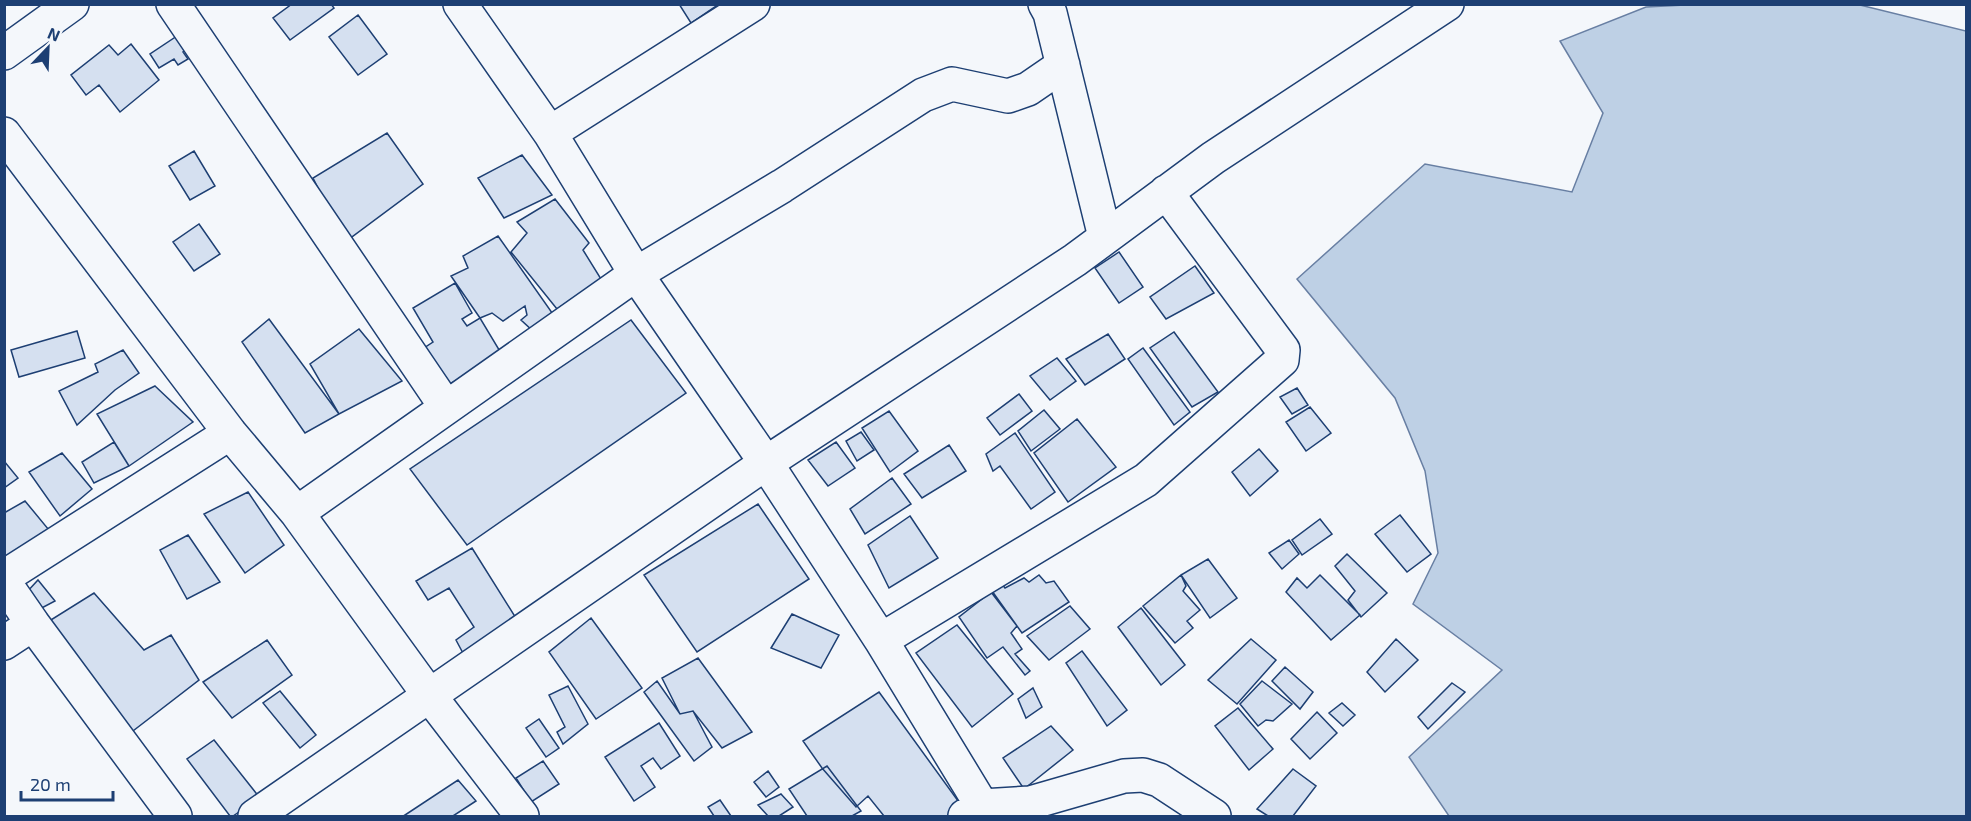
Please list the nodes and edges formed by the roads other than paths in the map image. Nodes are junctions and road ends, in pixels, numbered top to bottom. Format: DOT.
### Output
graph roads {
  1 [pos="72,4"];
  2 [pos="173,4"];
  3 [pos="753,4"];
  4 [pos="1447,4"];
  5 [pos="460,5"];
  6 [pos="1052,7"];
  7 [pos="4,53"];
  8 [pos="1063,65"];
  9 [pos="550,133"];
  10 [pos="4,134"];
  11 [pos="1166,192"];
  12 [pos="1105,237"];
  13 [pos="636,274"];
  14 [pos="446,407"];
  15 [pos="230,433"];
  16 [pos="766,463"];
  17 [pos="297,513"];
  18 [pos="4,577"];
  19 [pos="4,582"];
  20 [pos="33,624"];
  21 [pos="880,639"];
  22 [pos="4,643"];
  23 [pos="429,695"];
  24 [pos="974,812"];
  25 [pos="175,816"];
  26 [pos="255,816"];
  27 [pos="522,816"];
  28 [pos="1214,816"];
  1 -- 7 [label="street"];
  2 -- 14 [label="street"];
  3 -- 9 [label="street"];
  4 -- 11 [label="street"];
  5 -- 9 [label="street"];
  6 -- 8 [label="street"];
  8 -- 12 [label="street"];
  8 -- 13 [label="street"];
  9 -- 13 [label="street"];
  10 -- 15 [label="street"];
  11 -- 12 [label="street"];
  11 -- 21 [label="street"];
  12 -- 16 [label="street"];
  13 -- 14 [label="street"];
  13 -- 16 [label="street"];
  14 -- 17 [label="street"];
  15 -- 17 [label="street"];
  15 -- 18 [label="street"];
  16 -- 21 [label="street"];
  16 -- 23 [label="street"];
  17 -- 23 [label="street"];
  19 -- 20 [label="street"];
  20 -- 22 [label="street"];
  20 -- 25 [label="street"];
  21 -- 24 [label="street"];
  23 -- 26 [label="street"];
  23 -- 27 [label="street"];
  24 -- 28 [label="street"];
}
